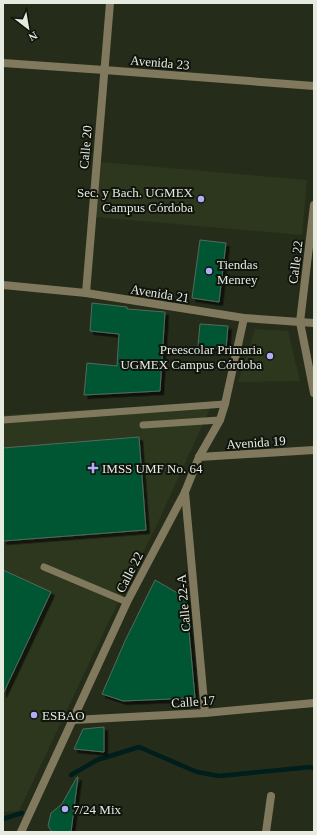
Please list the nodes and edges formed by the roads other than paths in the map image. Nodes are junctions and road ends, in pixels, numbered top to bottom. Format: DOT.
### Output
graph roads {
  1 [pos="110,3"];
  2 [pos="3,63"];
  3 [pos="104,70"];
  4 [pos="314,86"];
  5 [pos="314,205"];
  6 [pos="3,285"];
  7 [pos="86,293"];
  8 [pos="244,318"];
  9 [pos="300,322"];
  10 [pos="314,323"];
  11 [pos="314,393"];
  12 [pos="226,404"];
  13 [pos="3,420"];
  14 [pos="220,420"];
  15 [pos="143,425"];
  16 [pos="314,450"];
  17 [pos="199,457"];
  18 [pos="184,492"];
  19 [pos="44,567"];
  20 [pos="127,602"];
  21 [pos="314,702"];
  22 [pos="205,713"];
  23 [pos="74,720"];
  24 [pos="271,796"];
  25 [pos="21,832"];
  26 [pos="266,832"];
  1 -- 3 [label="street, Calle 20"];
  2 -- 3 [label="street, Avenida 23"];
  3 -- 4 [label="street, Avenida 23"];
  3 -- 7 [label="street, Calle 20"];
  5 -- 9 [label="street, Calle 22"];
  6 -- 7 [label="street, Avenida 21"];
  7 -- 8 [label="street, Avenida 21"];
  8 -- 9 [label="street, Avenida 21"];
  8 -- 12 [label="street, Calle 22"];
  9 -- 10 [label="street, Avenida 21"];
  9 -- 11 [label="street, Calle 22"];
  12 -- 13 [label="lane"];
  12 -- 14 [label="street, Calle 22"];
  14 -- 15 [label="lane"];
  14 -- 17 [label="street, Calle 22"];
  16 -- 17 [label="street, Avenida 19"];
  17 -- 18 [label="street, Calle 22"];
  18 -- 20 [label="street, Calle 22"];
  18 -- 22 [label="street, Calle 22-A"];
  19 -- 20 [label="lane"];
  20 -- 23 [label="street, Calle 22"];
  21 -- 22 [label="street, Calle 17"];
  22 -- 23 [label="street, Calle 17"];
  23 -- 25 [label="street, Calle 22"];
  24 -- 26 [label="street"];
}
